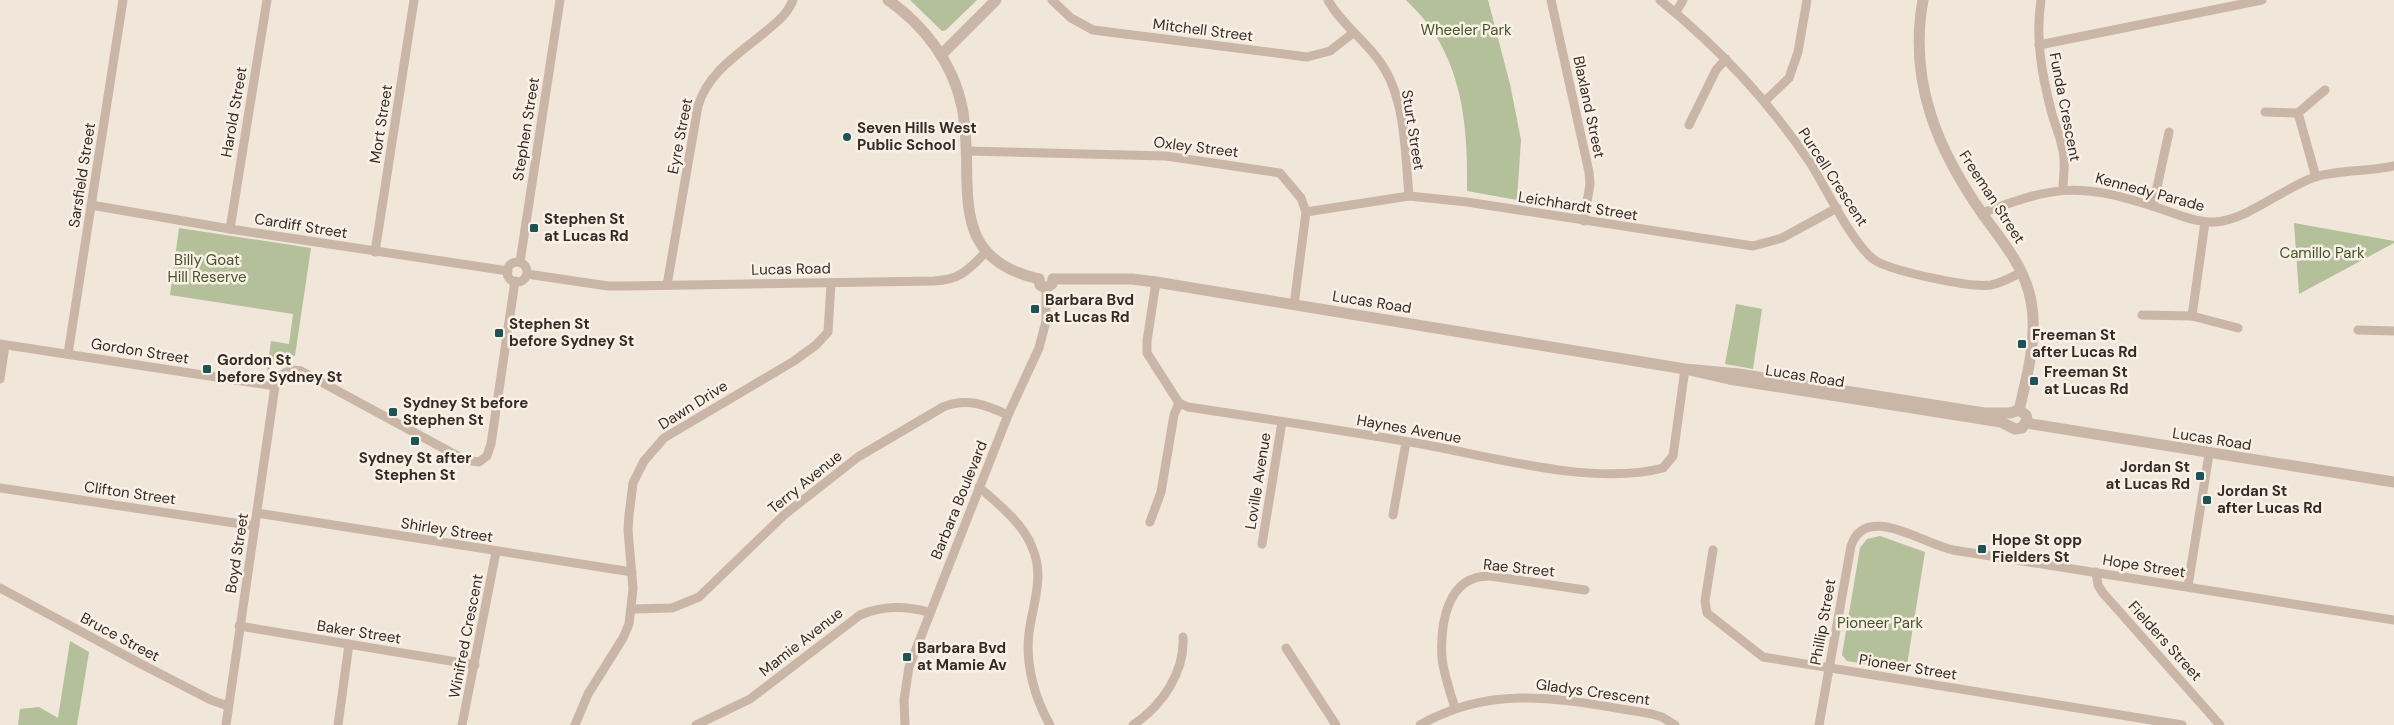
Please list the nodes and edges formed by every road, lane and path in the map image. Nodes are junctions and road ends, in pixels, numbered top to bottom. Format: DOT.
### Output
graph roads {
  1 [pos="122,0"];
  2 [pos="267,0"];
  3 [pos="414,0"];
  4 [pos="560,0"];
  5 [pos="793,0"];
  6 [pos="888,0"];
  7 [pos="996,0"];
  8 [pos="1052,0"];
  9 [pos="1328,0"];
  10 [pos="1551,0"];
  11 [pos="1660,0"];
  12 [pos="1684,0"];
  13 [pos="1807,0"];
  14 [pos="1924,0"];
  15 [pos="2041,0"];
  16 [pos="2262,0"];
  17 [pos="1676,12"];
  18 [pos="1354,33"];
  19 [pos="2039,45"];
  20 [pos="941,55"];
  21 [pos="1726,59"];
  22 [pos="2325,90"];
  23 [pos="1766,100"];
  24 [pos="2265,112"];
  25 [pos="2298,113"];
  26 [pos="1688,125"];
  27 [pos="2169,132"];
  28 [pos="967,151"];
  29 [pos="2394,166"];
  30 [pos="2316,177"];
  31 [pos="2063,189"];
  32 [pos="1409,196"];
  33 [pos="91,206"];
  34 [pos="2153,206"];
  35 [pos="1838,208"];
  36 [pos="1306,212"];
  37 [pos="1982,213"];
  38 [pos="1584,221"];
  39 [pos="2206,222"];
  40 [pos="230,229"];
  41 [pos="375,252"];
  42 [pos="986,252"];
  43 [pos="520,262"];
  44 [pos="508,271"];
  45 [pos="2022,272"];
  46 [pos="527,274"];
  47 [pos="515,281"];
  48 [pos="1046,282"];
  49 [pos="1156,282"];
  50 [pos="831,283"];
  51 [pos="667,285"];
  52 [pos="1294,305"];
  53 [pos="2142,315"];
  54 [pos="2192,316"];
  55 [pos="2238,328"];
  56 [pos="2358,330"];
  57 [pos="2394,331"];
  58 [pos="3,344"];
  59 [pos="68,354"];
  60 [pos="1685,369"];
  61 [pos="0,379"];
  62 [pos="275,386"];
  63 [pos="1179,403"];
  64 [pos="2014,411"];
  65 [pos="1008,415"];
  66 [pos="1282,422"];
  67 [pos="2026,423"];
  68 [pos="2010,426"];
  69 [pos="1406,442"];
  70 [pos="2209,454"];
  71 [pos="2394,482"];
  72 [pos="980,487"];
  73 [pos="0,488"];
  74 [pos="257,513"];
  75 [pos="1392,515"];
  76 [pos="1150,522"];
  77 [pos="255,526"];
  78 [pos="1863,528"];
  79 [pos="1262,544"];
  80 [pos="1713,550"];
  81 [pos="496,552"];
  82 [pos="632,572"];
  83 [pos="2096,572"];
  84 [pos="2188,586"];
  85 [pos="0,588"];
  86 [pos="1585,590"];
  87 [pos="632,609"];
  88 [pos="929,612"];
  89 [pos="2394,620"];
  90 [pos="239,626"];
  91 [pos="1183,637"];
  92 [pos="349,644"];
  93 [pos="1286,648"];
  94 [pos="475,665"];
  95 [pos="1829,669"];
  96 [pos="228,706"];
  97 [pos="1455,708"];
  98 [pos="226,725"];
  99 [pos="338,725"];
  100 [pos="462,725"];
  101 [pos="575,725"];
  102 [pos="696,725"];
  103 [pos="905,725"];
  104 [pos="1050,725"];
  105 [pos="1133,725"];
  106 [pos="1336,725"];
  107 [pos="1420,725"];
  108 [pos="1674,725"];
  109 [pos="1819,725"];
  110 [pos="2182,725"];
  111 [pos="2220,725"];
  1 -- 33 [label="street, Sarsfield Street"];
  2 -- 40 [label="street, Harold Street"];
  3 -- 41 [label="street, Mort Street"];
  4 -- 43 [label="street, Stephen Street"];
  5 -- 51 [label="street, Eyre Street"];
  6 -- 20 [label="street"];
  7 -- 20 [label="street"];
  8 -- 18 [label="street, Mitchell Street"];
  9 -- 18 [label="street, Sturt Street"];
  10 -- 38 [label="street, Blaxland Street"];
  11 -- 17 [label="street, Purcell Crescent"];
  12 -- 17 [label="street"];
  13 -- 23 [label="street"];
  14 -- 37 [label="street, Freeman Street"];
  15 -- 19 [label="street, Funda Crescent"];
  16 -- 19 [label="street"];
  17 -- 21 [label="street, Purcell Crescent"];
  18 -- 32 [label="street, Sturt Street"];
  19 -- 31 [label="street, Funda Crescent"];
  20 -- 28 [label="street"];
  21 -- 23 [label="street, Purcell Crescent"];
  21 -- 26 [label="street"];
  22 -- 25 [label="street"];
  23 -- 35 [label="street, Purcell Crescent"];
  24 -- 25 [label="street"];
  25 -- 30 [label="street"];
  27 -- 34 [label="street"];
  28 -- 36 [label="street, Oxley Street"];
  28 -- 42 [label="street"];
  29 -- 30 [label="street, Kennedy Parade"];
  30 -- 39 [label="street, Kennedy Parade"];
  31 -- 34 [label="street, Kennedy Parade"];
  31 -- 37 [label="street, Kennedy Parade"];
  32 -- 36 [label="street, Leichhardt Street"];
  32 -- 38 [label="street, Leichhardt Street"];
  33 -- 40 [label="street, Cardiff Street"];
  33 -- 59 [label="street, Sarsfield Street"];
  34 -- 39 [label="street, Kennedy Parade"];
  35 -- 38 [label="street, Leichhardt Street"];
  35 -- 45 [label="street, Purcell Crescent"];
  36 -- 52 [label="street"];
  37 -- 45 [label="street, Freeman Street"];
  39 -- 54 [label="street"];
  40 -- 41 [label="street, Cardiff Street"];
  41 -- 44 [label="street, Cardiff Street"];
  42 -- 48 [label="street, Lucas Road"];
  42 -- 50 [label="street, Lucas Road"];
  43 -- 44 [label="street"];
  43 -- 46 [label="street"];
  44 -- 47 [label="street"];
  45 -- 64 [label="street, Freeman Street"];
  46 -- 47 [label="street"];
  46 -- 51 [label="street, Lucas Road"];
  47 -- 62 [label="street"];
  48 -- 49 [label="street, Lucas Road"];
  48 -- 65 [label="street, Barbara Boulevard"];
  49 -- 52 [label="street, Lucas Road"];
  49 -- 63 [label="street"];
  50 -- 51 [label="street, Lucas Road"];
  50 -- 82 [label="street, Dawn Drive"];
  52 -- 60 [label="street, Lucas Road"];
  53 -- 54 [label="street"];
  54 -- 55 [label="street"];
  56 -- 57 [label="street"];
  58 -- 59 [label="street, Gordon Street"];
  58 -- 61 [label="street"];
  59 -- 62 [label="street, Gordon Street"];
  60 -- 64 [label="street, Lucas Road"];
  60 -- 68 [label="street, Lucas Road"];
  60 -- 69 [label="street, Haynes Avenue"];
  62 -- 74 [label="street, Boyd Street"];
  63 -- 66 [label="street, Haynes Avenue"];
  63 -- 76 [label="street"];
  64 -- 67 [label="street"];
  64 -- 68 [label="street"];
  65 -- 72 [label="street, Barbara Boulevard"];
  65 -- 87 [label="street, Terry Avenue"];
  66 -- 69 [label="street, Haynes Avenue"];
  66 -- 79 [label="street, Loville Avenue"];
  67 -- 68 [label="street"];
  67 -- 70 [label="street, Lucas Road"];
  69 -- 75 [label="street"];
  70 -- 71 [label="street, Lucas Road"];
  70 -- 84 [label="street"];
  72 -- 88 [label="street, Barbara Boulevard"];
  72 -- 104 [label="street"];
  73 -- 77 [label="street, Clifton Street"];
  74 -- 77 [label="street, Boyd Street"];
  74 -- 81 [label="street, Shirley Street"];
  77 -- 90 [label="street, Boyd Street"];
  78 -- 83 [label="street, Hope Street"];
  78 -- 95 [label="street, Phillip Street"];
  80 -- 95 [label="street, Pioneer Street"];
  81 -- 82 [label="street, Shirley Street"];
  81 -- 94 [label="street, Winifred Crescent"];
  82 -- 87 [label="street, Dawn Drive"];
  83 -- 84 [label="street, Hope Street"];
  83 -- 111 [label="street, Fielders Street"];
  84 -- 89 [label="street, Hope Street"];
  85 -- 96 [label="street, Bruce Street"];
  86 -- 97 [label="street, Rae Street"];
  87 -- 101 [label="street, Dawn Drive"];
  88 -- 102 [label="street, Mamie Avenue"];
  88 -- 103 [label="street, Barbara Boulevard"];
  90 -- 92 [label="street, Baker Street"];
  90 -- 96 [label="street, Boyd Street"];
  91 -- 105 [label="street"];
  92 -- 94 [label="street, Baker Street"];
  92 -- 99 [label="street"];
  93 -- 106 [label="street"];
  94 -- 100 [label="street, Winifred Crescent"];
  95 -- 109 [label="street, Phillip Street"];
  95 -- 110 [label="street, Pioneer Street"];
  96 -- 98 [label="street, Boyd Street"];
  97 -- 107 [label="street, Gladys Crescent"];
  97 -- 108 [label="street, Gladys Crescent"];
}
